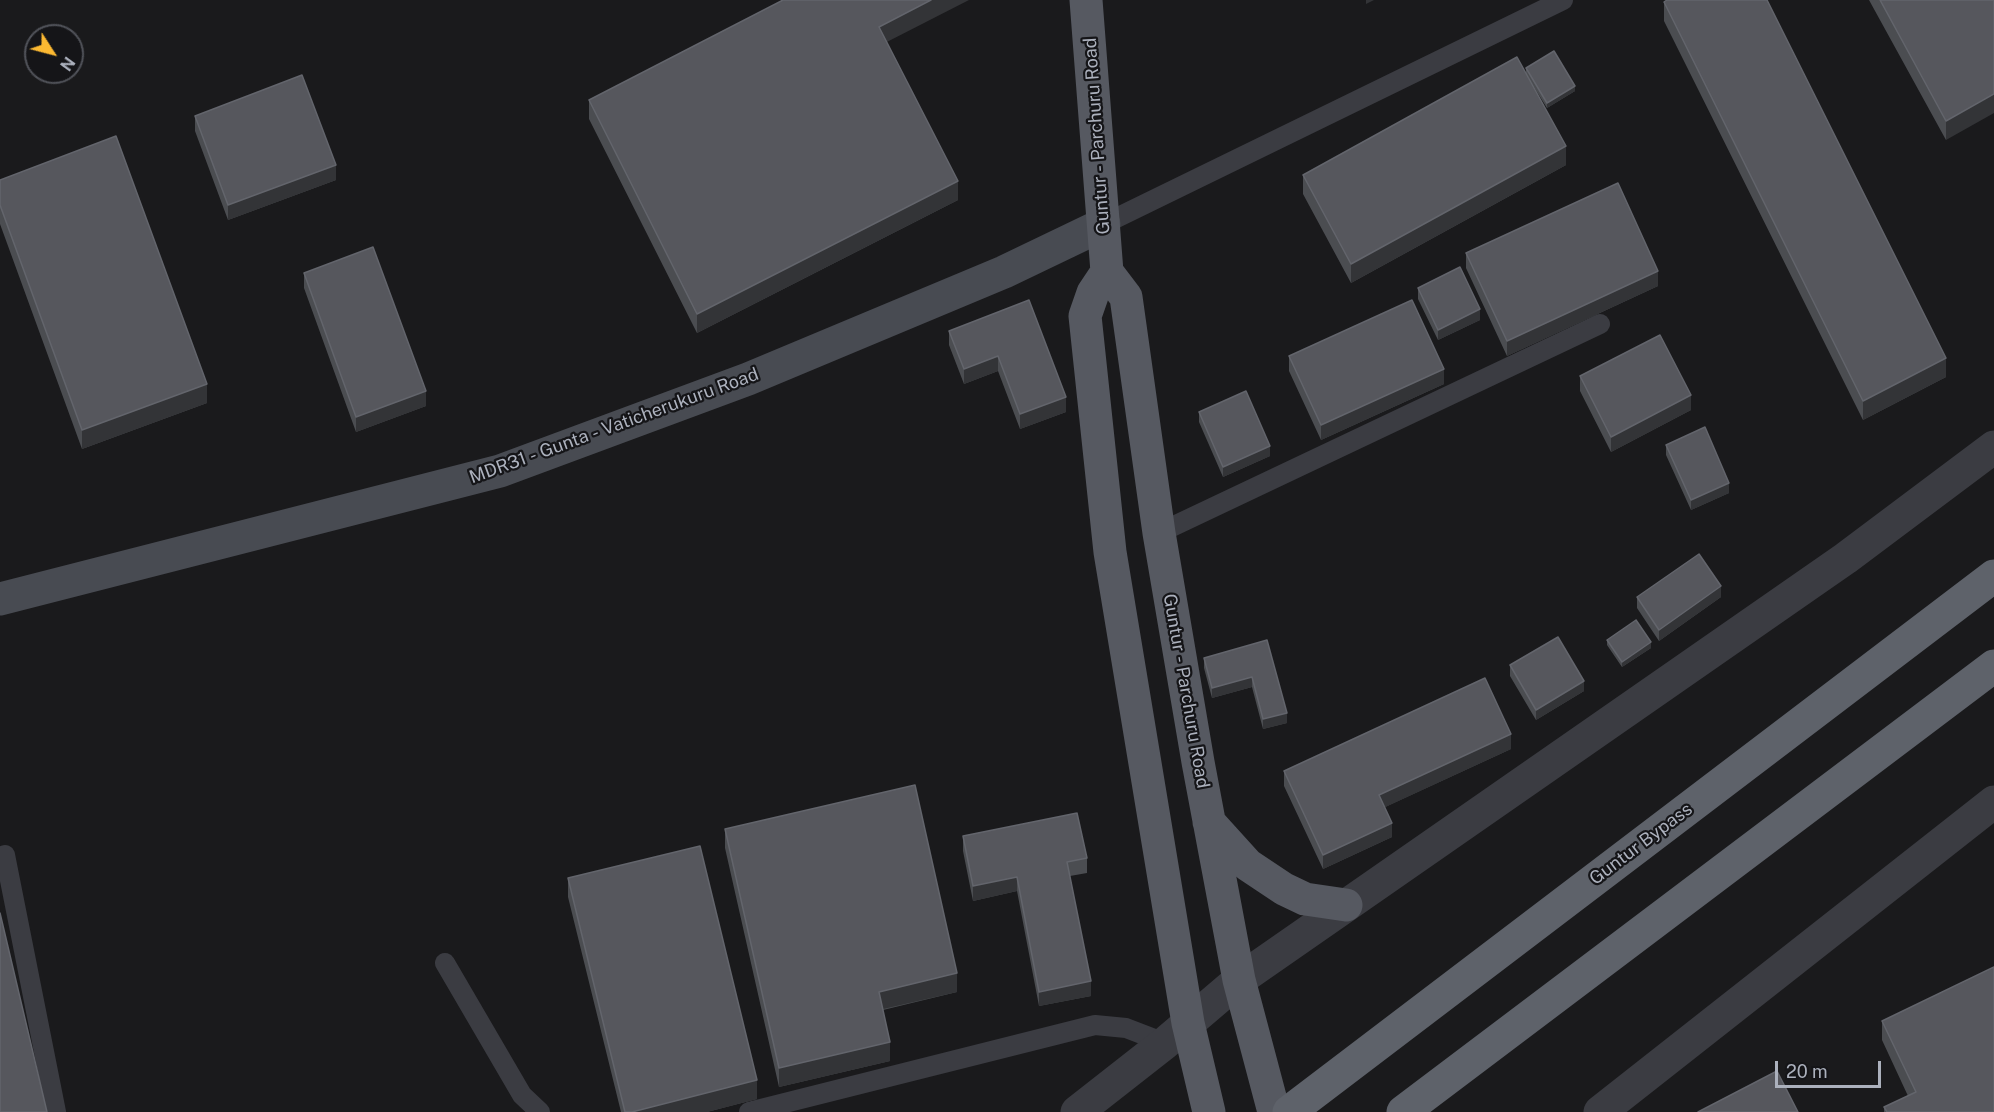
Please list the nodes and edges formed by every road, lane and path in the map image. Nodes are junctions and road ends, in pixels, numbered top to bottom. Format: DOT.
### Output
graph roads {
  1 [pos="1086,0"];
  2 [pos="1563,0"];
  3 [pos="1104,224"];
  4 [pos="1107,272"];
  5 [pos="1600,324"];
  6 [pos="1994,447"];
  7 [pos="1159,533"];
  8 [pos="1994,576"];
  9 [pos="0,599"];
  10 [pos="1994,666"];
  11 [pos="1992,808"];
  12 [pos="1209,822"];
  13 [pos="0,857"];
  14 [pos="1346,905"];
  15 [pos="445,963"];
  16 [pos="1239,980"];
  17 [pos="1177,1033"];
  18 [pos="56,1112"];
  19 [pos="540,1112"];
  20 [pos="749,1112"];
  21 [pos="1077,1112"];
  22 [pos="1209,1112"];
  23 [pos="1274,1112"];
  24 [pos="1289,1112"];
  25 [pos="1403,1112"];
  26 [pos="1600,1112"];
  1 -- 3 [label="main road, Guntur - Parchuru Road"];
  2 -- 3 [label="lane"];
  3 -- 4 [label="main road, Guntur - Parchuru Road"];
  3 -- 9 [label="main road, MDR31 - Gunta - Vaticherukuru Road"];
  4 -- 7 [label="main road, Guntur - Parchuru Road"];
  4 -- 17 [label="main road"];
  5 -- 7 [label="lane"];
  6 -- 14 [label="street"];
  7 -- 12 [label="main road, Guntur - Parchuru Road"];
  8 -- 24 [label="highway, Guntur Bypass"];
  10 -- 25 [label="highway"];
  11 -- 26 [label="street"];
  12 -- 14 [label="main road"];
  12 -- 16 [label="main road, Guntur - Parchuru Road"];
  13 -- 18 [label="lane"];
  14 -- 16 [label="street"];
  15 -- 19 [label="lane"];
  16 -- 17 [label="street"];
  16 -- 23 [label="main road, Guntur - Parchuru Road"];
  17 -- 20 [label="lane"];
  17 -- 21 [label="street"];
  17 -- 22 [label="main road"];
}
